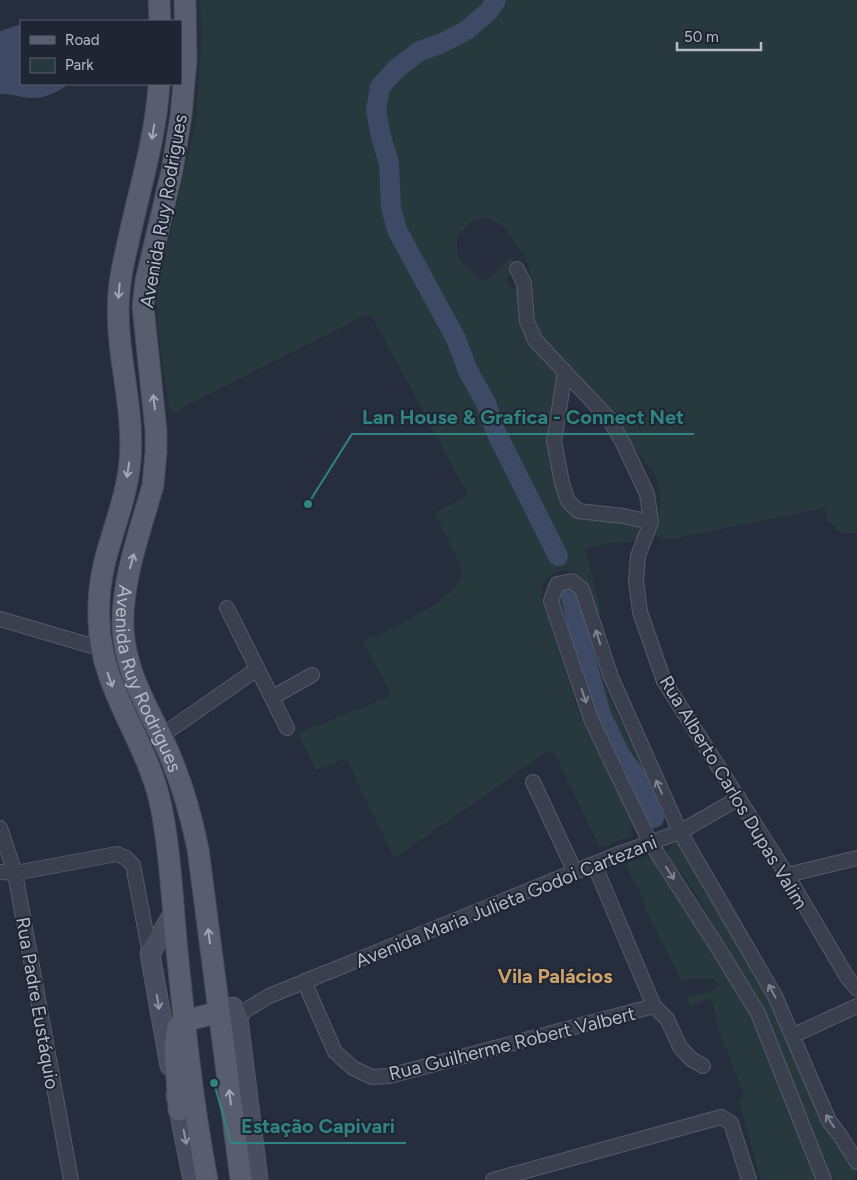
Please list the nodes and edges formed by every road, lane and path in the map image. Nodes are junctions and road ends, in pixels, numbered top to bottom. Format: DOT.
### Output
graph roads {
  1 [pos="159,0"];
  2 [pos="185,0"];
  3 [pos="160,20"];
  4 [pos="159,85"];
  5 [pos="517,269"];
  6 [pos="565,372"];
  7 [pos="651,522"];
  8 [pos="227,608"];
  9 [pos="0,619"];
  10 [pos="102,649"];
  11 [pos="257,669"];
  12 [pos="312,675"];
  13 [pos="273,697"];
  14 [pos="287,728"];
  15 [pos="161,736"];
  16 [pos="533,782"];
  17 [pos="739,798"];
  18 [pos="0,828"];
  19 [pos="680,832"];
  20 [pos="650,842"];
  21 [pos="857,858"];
  22 [pos="594,864"];
  23 [pos="0,872"];
  24 [pos="574,872"];
  25 [pos="15,873"];
  26 [pos="786,875"];
  27 [pos="174,912"];
  28 [pos="150,954"];
  29 [pos="304,981"];
  30 [pos="857,989"];
  31 [pos="654,1006"];
  32 [pos="857,1006"];
  33 [pos="230,1013"];
  34 [pos="185,1021"];
  35 [pos="792,1036"];
  36 [pos="703,1066"];
  37 [pos="179,1110"];
  38 [pos="857,1162"];
  39 [pos="72,1180"];
  40 [pos="193,1180"];
  41 [pos="207,1180"];
  42 [pos="241,1180"];
  43 [pos="258,1180"];
  44 [pos="493,1180"];
  45 [pos="749,1180"];
  46 [pos="824,1180"];
  1 -- 3 [label="main road"];
  15 -- 2 [label="main road, Avenida Ruy Rodrigues, one-way"];
  4 -- 10 [label="main road, Avenida Ruy Rodrigues, one-way"];
  5 -- 6 [label="street, Rua Alberto Carlos Dupas Valim"];
  6 -- 7 [label="street, Rua Alberto Carlos Dupas Valim"];
  6 -- 7 [label="street"];
  7 -- 17 [label="street, Rua Alberto Carlos Dupas Valim"];
  8 -- 11 [label="street"];
  9 -- 10 [label="street"];
  10 -- 27 [label="main road, Avenida Ruy Rodrigues, one-way"];
  11 -- 13 [label="street"];
  11 -- 15 [label="street"];
  12 -- 13 [label="street"];
  13 -- 14 [label="street"];
  33 -- 15 [label="main road, Avenida Ruy Rodrigues, one-way"];
  16 -- 24 [label="street"];
  17 -- 19 [label="street, Avenida Maria Julieta Godoi Cartezani"];
  17 -- 26 [label="street, Rua Alberto Carlos Dupas Valim"];
  18 -- 25 [label="street, Rua Padre Eustáquio"];
  19 -- 20 [label="street, Avenida Maria Julieta Godoi Cartezani"];
  19 -- 20 [label="street, one-way"];
  35 -- 19 [label="street, one-way"];
  20 -- 22 [label="street, Avenida Maria Julieta Godoi Cartezani"];
  20 -- 46 [label="street, one-way"];
  21 -- 26 [label="street"];
  22 -- 24 [label="street, Avenida Maria Julieta Godoi Cartezani"];
  22 -- 31 [label="street"];
  23 -- 25 [label="street"];
  24 -- 29 [label="street, Avenida Maria Julieta Godoi Cartezani"];
  25 -- 28 [label="street"];
  25 -- 39 [label="street, Rua Padre Eustáquio"];
  26 -- 30 [label="street, Rua Alberto Carlos Dupas Valim"];
  27 -- 28 [label="street"];
  27 -- 34 [label="main road, Avenida Ruy Rodrigues"];
  28 -- 37 [label="street, one-way"];
  29 -- 31 [label="street, Rua Guilherme Robert Valbert"];
  29 -- 33 [label="street, Avenida Maria Julieta Godoi Cartezani"];
  31 -- 36 [label="street"];
  32 -- 35 [label="street"];
  33 -- 34 [label="main road"];
  42 -- 33 [label="main road, Avenida Ruy Rodrigues, one-way"];
  33 -- 43 [label="street"];
  34 -- 37 [label="main road"];
  34 -- 41 [label="main road, Avenida Ruy Rodrigues"];
  38 -- 35 [label="street, one-way"];
  37 -- 40 [label="street, one-way"];
  44 -- 45 [label="street"];
}
